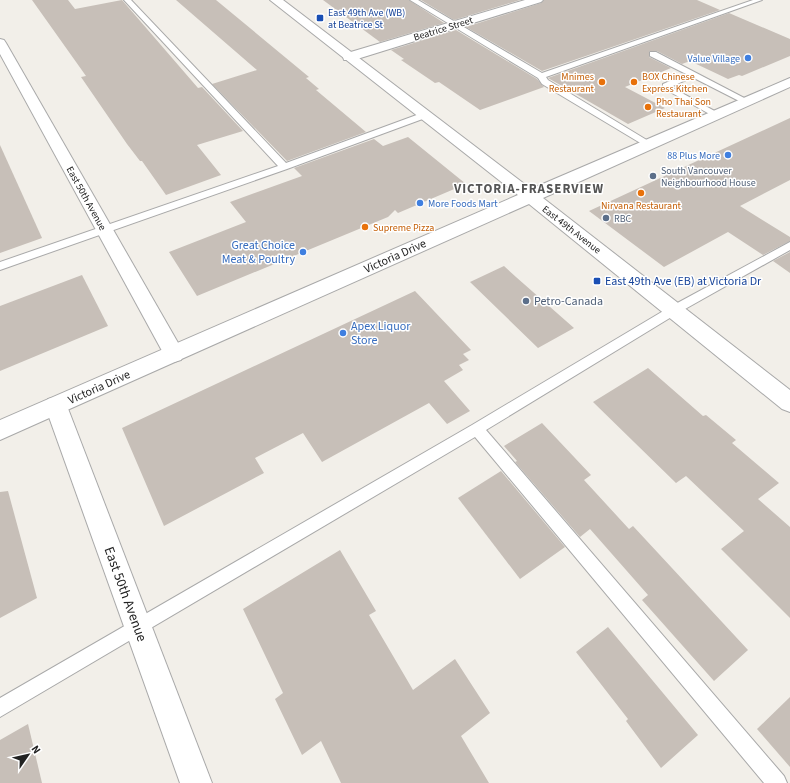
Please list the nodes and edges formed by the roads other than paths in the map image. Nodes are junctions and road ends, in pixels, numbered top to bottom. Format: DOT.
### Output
graph roads {
  1 [pos="127,0"];
  2 [pos="276,0"];
  3 [pos="413,0"];
  4 [pos="537,0"];
  5 [pos="759,0"];
  6 [pos="454,24"];
  7 [pos="0,42"];
  8 [pos="653,54"];
  9 [pos="349,56"];
  10 [pos="691,74"];
  11 [pos="541,76"];
  12 [pos="790,82"];
  13 [pos="746,101"];
  14 [pos="716,114"];
  15 [pos="425,115"];
  16 [pos="647,144"];
  17 [pos="284,167"];
  18 [pos="530,197"];
  19 [pos="105,230"];
  20 [pos="790,245"];
  21 [pos="0,266"];
  22 [pos="674,310"];
  23 [pos="174,354"];
  24 [pos="790,403"];
  25 [pos="56,406"];
  26 [pos="478,429"];
  27 [pos="0,430"];
  28 [pos="139,627"];
  29 [pos="0,708"];
  30 [pos="196,783"];
  31 [pos="777,783"];
  1 -- 17 [label="lane"];
  2 -- 9 [label="street, East 49th Avenue"];
  3 -- 6 [label="lane"];
  4 -- 6 [label="street, Beatrice Street"];
  5 -- 11 [label="lane"];
  6 -- 9 [label="street, Beatrice Street"];
  6 -- 11 [label="lane"];
  7 -- 19 [label="street, East 50th Avenue"];
  8 -- 10 [label="lane"];
  9 -- 15 [label="street, East 49th Avenue"];
  10 -- 13 [label="lane"];
  10 -- 14 [label="lane"];
  11 -- 16 [label="lane"];
  12 -- 13 [label="street, Victoria Drive"];
  13 -- 14 [label="street, Victoria Drive"];
  14 -- 16 [label="street, Victoria Drive"];
  15 -- 17 [label="lane"];
  15 -- 18 [label="street, East 49th Avenue"];
  16 -- 18 [label="street, Victoria Drive"];
  17 -- 19 [label="lane"];
  18 -- 22 [label="street, East 49th Avenue"];
  18 -- 23 [label="street, Victoria Drive"];
  19 -- 21 [label="lane"];
  19 -- 23 [label="street, East 50th Avenue"];
  20 -- 22 [label="lane"];
  22 -- 24 [label="street, East 49th Avenue"];
  22 -- 26 [label="lane"];
  23 -- 25 [label="street, Victoria Drive"];
  25 -- 27 [label="street, Victoria Drive"];
  25 -- 28 [label="street, East 50th Avenue"];
  26 -- 28 [label="lane"];
  26 -- 31 [label="lane"];
  28 -- 29 [label="lane"];
  28 -- 30 [label="street, East 50th Avenue"];
}
